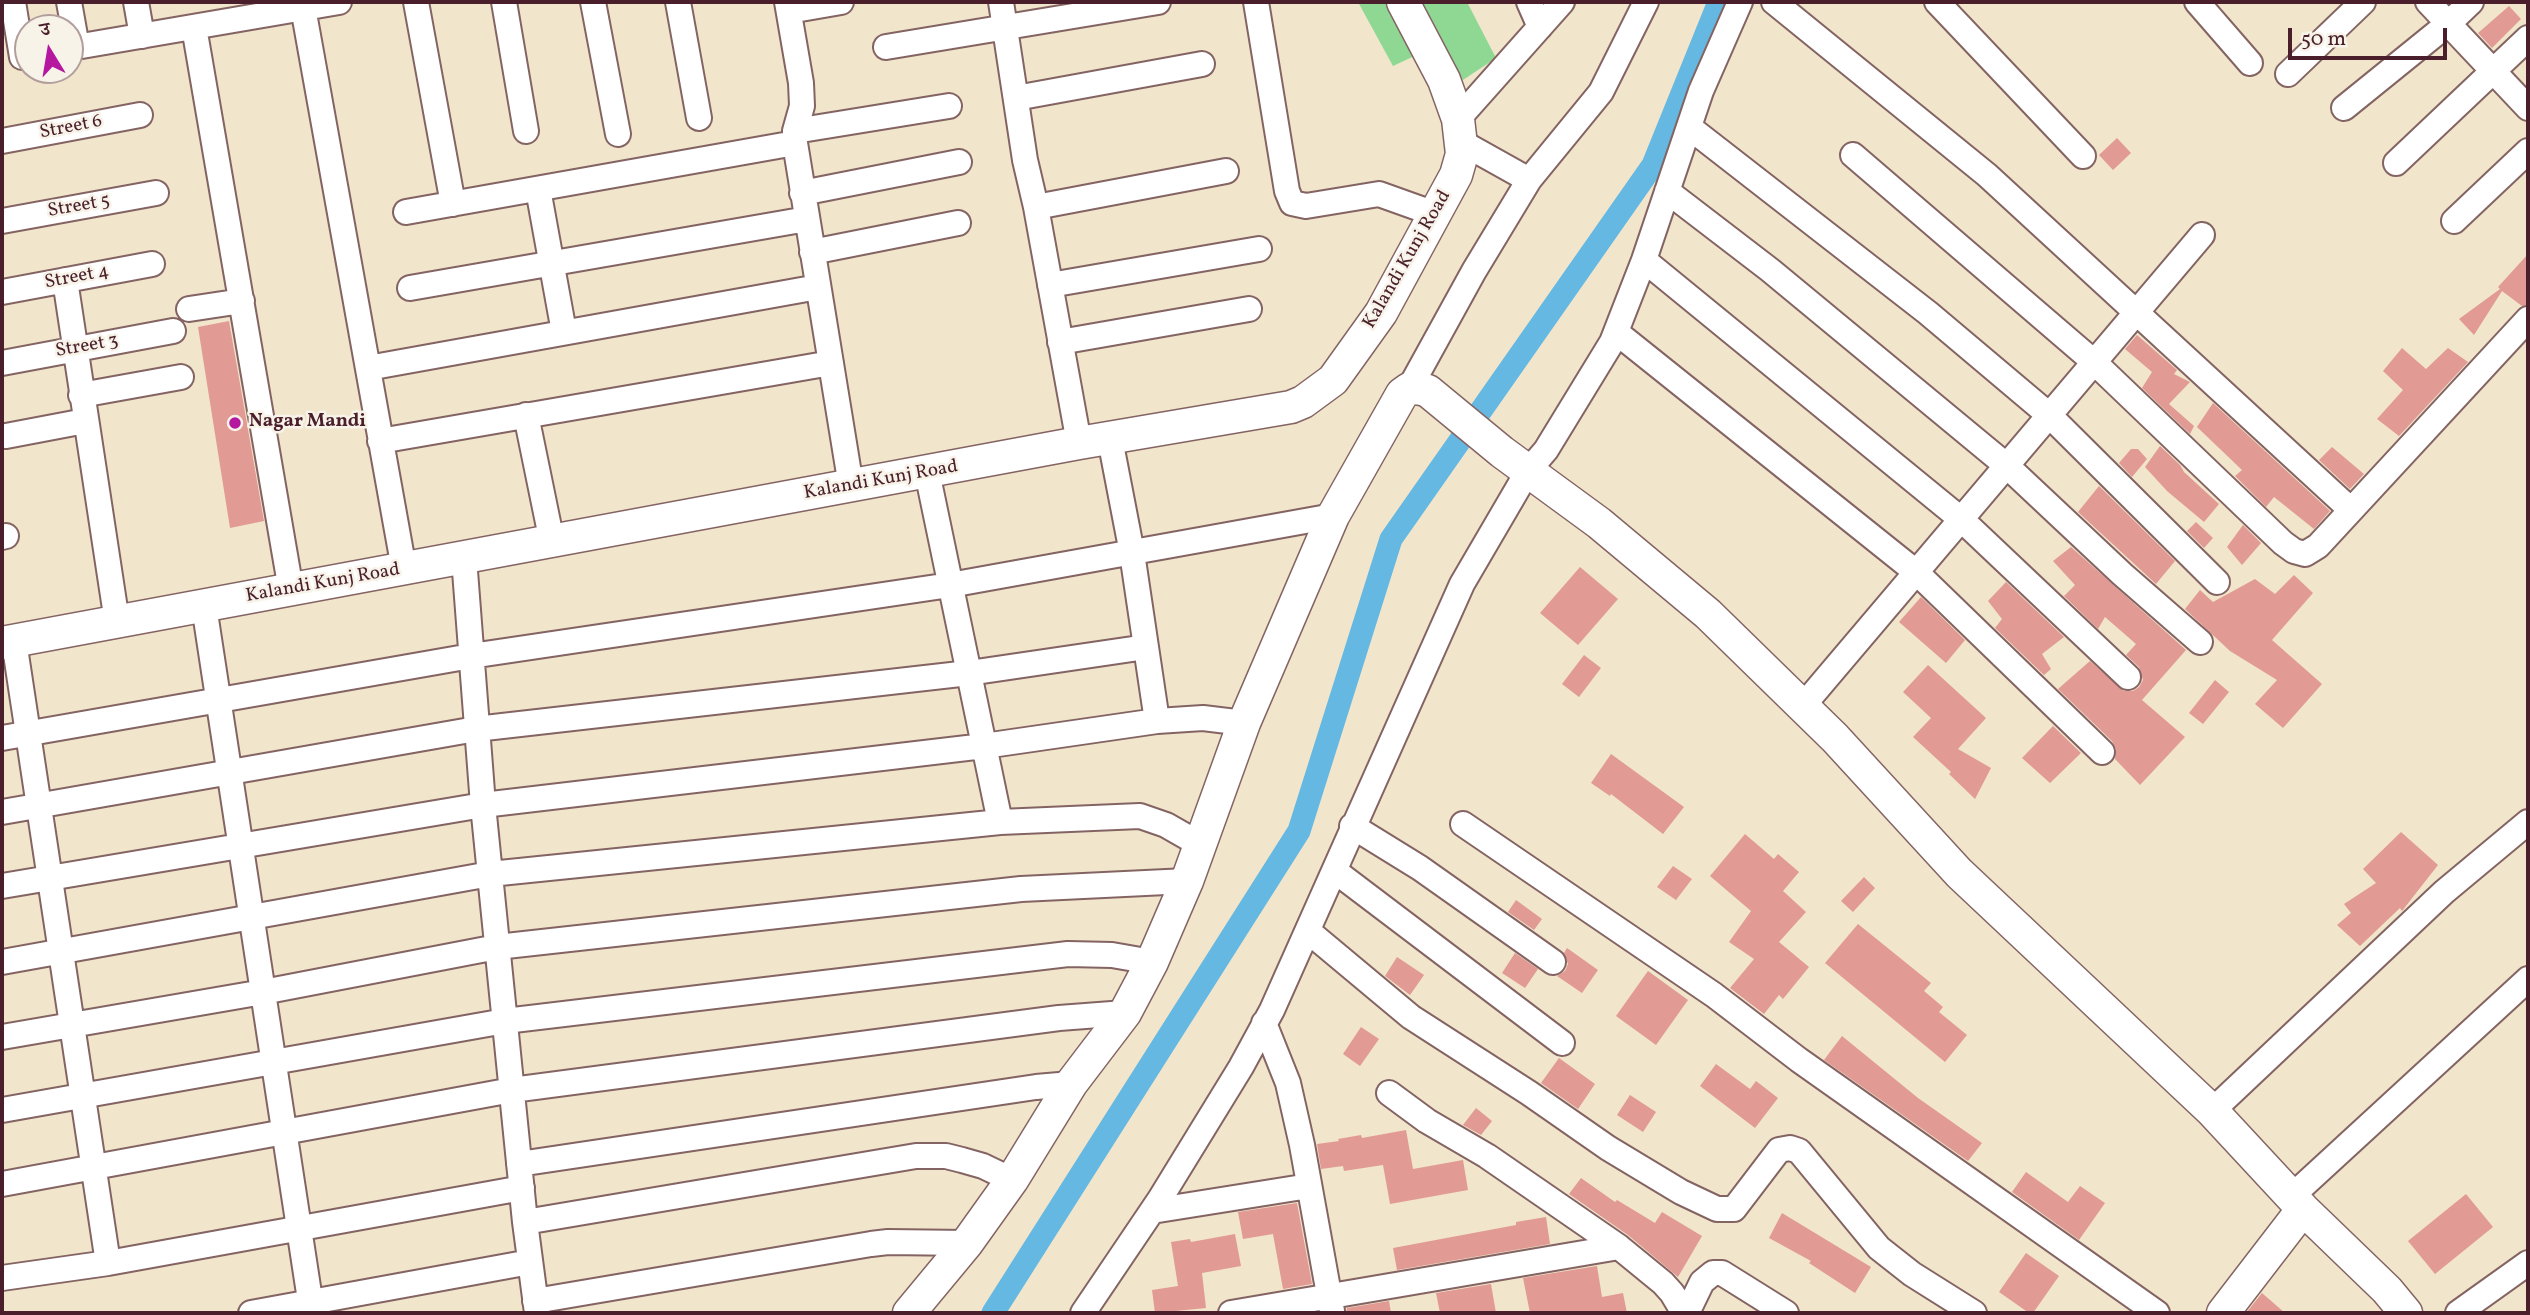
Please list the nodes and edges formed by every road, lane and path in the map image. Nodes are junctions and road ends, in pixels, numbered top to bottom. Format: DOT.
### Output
graph roads {
  1 [pos="136,2"];
  2 [pos="339,2"];
  3 [pos="416,2"];
  4 [pos="504,2"];
  5 [pos="593,2"];
  6 [pos="678,2"];
  7 [pos="841,2"];
  8 [pos="1001,2"];
  9 [pos="1158,2"];
  10 [pos="1256,2"];
  11 [pos="1403,2"];
  12 [pos="1529,2"];
  13 [pos="1562,2"];
  14 [pos="1646,2"];
  15 [pos="1740,2"];
  16 [pos="1773,2"];
  17 [pos="1937,2"];
  18 [pos="2197,2"];
  19 [pos="2362,2"];
  20 [pos="2428,2"];
  21 [pos="2471,2"];
  22 [pos="303,5"];
  23 [pos="788,6"];
  24 [pos="218,12"];
  25 [pos="2449,23"];
  26 [pos="194,27"];
  27 [pos="1540,27"];
  28 [pos="1005,28"];
  29 [pos="142,36"];
  30 [pos="2528,38"];
  31 [pos="84,46"];
  32 [pos="886,47"];
  33 [pos="2250,63"];
  34 [pos="1202,64"];
  35 [pos="2494,71"];
  36 [pos="2288,74"];
  37 [pos="1016,98"];
  38 [pos="949,106"];
  39 [pos="2344,108"];
  40 [pos="2528,108"];
  41 [pos="140,115"];
  42 [pos="699,118"];
  43 [pos="1689,127"];
  44 [pos="1460,130"];
  45 [pos="526,131"];
  46 [pos="618,134"];
  47 [pos="795,137"];
  48 [pos="2,141"];
  49 [pos="2528,151"];
  50 [pos="1853,155"];
  51 [pos="2083,156"];
  52 [pos="959,162"];
  53 [pos="2396,163"];
  54 [pos="1226,171"];
  55 [pos="1529,180"];
  56 [pos="538,189"];
  57 [pos="1667,191"];
  58 [pos="156,193"];
  59 [pos="802,193"];
  60 [pos="453,204"];
  61 [pos="1036,207"];
  62 [pos="406,212"];
  63 [pos="1435,214"];
  64 [pos="807,219"];
  65 [pos="2,221"];
  66 [pos="2454,222"];
  67 [pos="958,223"];
  68 [pos="2202,235"];
  69 [pos="1259,249"];
  70 [pos="813,252"];
  71 [pos="1644,260"];
  72 [pos="551,263"];
  73 [pos="152,264"];
  74 [pos="65,280"];
  75 [pos="1050,285"];
  76 [pos="818,286"];
  77 [pos="410,288"];
  78 [pos="2,292"];
  79 [pos="242,301"];
  80 [pos="189,309"];
  81 [pos="1249,309"];
  82 [pos="2137,313"];
  83 [pos="2528,319"];
  84 [pos="173,331"];
  85 [pos="564,332"];
  86 [pos="1616,332"];
  87 [pos="1060,342"];
  88 [pos="76,349"];
  89 [pos="2094,362"];
  90 [pos="2,363"];
  91 [pos="831,363"];
  92 [pos="368,368"];
  93 [pos="181,377"];
  94 [pos="1409,389"];
  95 [pos="81,395"];
  96 [pos="526,415"];
  97 [pos="2049,415"];
  98 [pos="85,421"];
  99 [pos="6,436"];
  100 [pos="1110,439"];
  101 [pos="380,441"];
  102 [pos="1079,443"];
  103 [pos="2007,466"];
  104 [pos="1528,471"];
  105 [pos="927,472"];
  106 [pos="851,486"];
  107 [pos="2351,510"];
  108 [pos="1333,516"];
  109 [pos="1962,520"];
  110 [pos="552,542"];
  111 [pos="1132,553"];
  112 [pos="464,558"];
  113 [pos="404,569"];
  114 [pos="1916,572"];
  115 [pos="2217,582"];
  116 [pos="950,585"];
  117 [pos="291,590"];
  118 [pos="204,606"];
  119 [pos="117,622"];
  120 [pos="8,642"];
  121 [pos="2200,642"];
  122 [pos="1146,647"];
  123 [pos="471,656"];
  124 [pos="969,673"];
  125 [pos="2129,677"];
  126 [pos="219,700"];
  127 [pos="1802,706"];
  128 [pos="1157,721"];
  129 [pos="1244,723"];
  130 [pos="476,729"];
  131 [pos="29,733"];
  132 [pos="2,738"];
  133 [pos="984,746"];
  134 [pos="2102,752"];
  135 [pos="230,772"];
  136 [pos="39,805"];
  137 [pos="483,805"];
  138 [pos="2,812"];
  139 [pos="2528,821"];
  140 [pos="1000,822"];
  141 [pos="1463,824"];
  142 [pos="1352,826"];
  143 [pos="241,844"];
  144 [pos="1201,845"];
  145 [pos="1335,871"];
  146 [pos="490,874"];
  147 [pos="50,877"];
  148 [pos="1187,881"];
  149 [pos="2,886"];
  150 [pos="252,916"];
  151 [pos="1308,931"];
  152 [pos="497,947"];
  153 [pos="62,952"];
  154 [pos="2,962"];
  155 [pos="1152,962"];
  156 [pos="1553,962"];
  157 [pos="2528,979"];
  158 [pos="263,992"];
  159 [pos="1125,1013"];
  160 [pos="505,1021"];
  161 [pos="1264,1023"];
  162 [pos="73,1026"];
  163 [pos="2,1037"];
  164 [pos="1562,1043"];
  165 [pos="274,1062"];
  166 [pos="1071,1084"];
  167 [pos="512,1090"];
  168 [pos="1389,1093"];
  169 [pos="84,1097"];
  170 [pos="2,1110"];
  171 [pos="2212,1111"];
  172 [pos="285,1132"];
  173 [pos="94,1168"];
  174 [pos="521,1176"];
  175 [pos="1012,1180"];
  176 [pos="2,1184"];
  177 [pos="1309,1186"];
  178 [pos="2298,1203"];
  179 [pos="1152,1212"];
  180 [pos="525,1222"];
  181 [pos="299,1229"];
  182 [pos="967,1243"];
  183 [pos="1619,1247"];
  184 [pos="530,1262"];
  185 [pos="2528,1263"];
  186 [pos="108,1264"];
  187 [pos="2,1278"];
  188 [pos="1331,1305"];
  189 [pos="536,1307"];
  190 [pos="312,1308"];
  191 [pos="251,1313"];
  192 [pos="909,1313"];
  193 [pos="1083,1313"];
  194 [pos="1231,1313"];
  195 [pos="1686,1313"];
  196 [pos="1786,1313"];
  197 [pos="1974,1313"];
  198 [pos="2157,1313"];
  199 [pos="2223,1313"];
  200 [pos="2406,1313"];
  201 [pos="2458,1313"];
  1 -- 29 [label="street"];
  2 -- 22 [label="street"];
  3 -- 60 [label="street"];
  4 -- 45 [label="street"];
  5 -- 46 [label="street"];
  6 -- 42 [label="street"];
  7 -- 23 [label="street"];
  8 -- 28 [label="street"];
  9 -- 28 [label="street"];
  10 -- 63 [label="street"];
  11 -- 44 [label="street, Kalandi Kunj Road"];
  12 -- 27 [label="street"];
  13 -- 27 [label="street"];
  14 -- 55 [label="street"];
  15 -- 43 [label="street"];
  16 -- 82 [label="street"];
  17 -- 51 [label="street"];
  18 -- 33 [label="street"];
  19 -- 36 [label="street"];
  20 -- 25 [label="street"];
  21 -- 25 [label="street"];
  22 -- 24 [label="street"];
  22 -- 92 [label="street"];
  23 -- 47 [label="street"];
  24 -- 26 [label="street"];
  25 -- 35 [label="street"];
  25 -- 39 [label="street"];
  26 -- 29 [label="street"];
  26 -- 79 [label="street"];
  27 -- 44 [label="street"];
  28 -- 32 [label="street"];
  28 -- 37 [label="street"];
  29 -- 31 [label="street"];
  30 -- 35 [label="street"];
  34 -- 37 [label="street"];
  35 -- 40 [label="street"];
  35 -- 53 [label="street"];
  37 -- 61 [label="street"];
  38 -- 47 [label="street"];
  41 -- 48 [label="street, Street 6"];
  43 -- 57 [label="street"];
  43 -- 97 [label="street"];
  44 -- 55 [label="street"];
  44 -- 63 [label="street, Kalandi Kunj Road"];
  47 -- 56 [label="street"];
  47 -- 59 [label="street"];
  49 -- 66 [label="street"];
  50 -- 89 [label="street"];
  52 -- 59 [label="street"];
  54 -- 61 [label="street"];
  55 -- 94 [label="street"];
  56 -- 60 [label="street"];
  56 -- 72 [label="street"];
  57 -- 71 [label="street"];
  57 -- 103 [label="street"];
  58 -- 65 [label="street, Street 5"];
  59 -- 64 [label="street"];
  60 -- 62 [label="street"];
  61 -- 75 [label="street"];
  63 -- 100 [label="street, Kalandi Kunj Road"];
  64 -- 70 [label="street"];
  64 -- 72 [label="street"];
  67 -- 70 [label="street"];
  68 -- 82 [label="street"];
  69 -- 75 [label="street"];
  70 -- 76 [label="street"];
  71 -- 86 [label="street"];
  71 -- 109 [label="street"];
  72 -- 77 [label="street"];
  72 -- 85 [label="street"];
  73 -- 74 [label="street, Street 4"];
  74 -- 78 [label="street, Street 4"];
  74 -- 88 [label="street"];
  75 -- 87 [label="street"];
  76 -- 85 [label="street"];
  76 -- 91 [label="street"];
  79 -- 80 [label="street"];
  79 -- 117 [label="street"];
  81 -- 87 [label="street"];
  82 -- 89 [label="street"];
  82 -- 107 [label="street"];
  83 -- 107 [label="street"];
  84 -- 88 [label="street, Street 3"];
  85 -- 92 [label="street"];
  86 -- 104 [label="street"];
  86 -- 114 [label="street"];
  87 -- 102 [label="street"];
  88 -- 90 [label="street, Street 3"];
  88 -- 95 [label="street"];
  89 -- 97 [label="street"];
  89 -- 107 [label="street"];
  91 -- 96 [label="street"];
  91 -- 106 [label="street"];
  92 -- 101 [label="street"];
  93 -- 95 [label="street"];
  94 -- 104 [label="street"];
  94 -- 108 [label="street"];
  95 -- 98 [label="street"];
  96 -- 101 [label="street"];
  96 -- 110 [label="street"];
  97 -- 103 [label="street"];
  97 -- 115 [label="street"];
  98 -- 99 [label="street"];
  98 -- 119 [label="street"];
  100 -- 102 [label="street, Kalandi Kunj Road"];
  100 -- 111 [label="street"];
  101 -- 113 [label="street"];
  102 -- 105 [label="street, Kalandi Kunj Road"];
  103 -- 109 [label="street"];
  103 -- 121 [label="street"];
  104 -- 127 [label="street"];
  104 -- 142 [label="street"];
  105 -- 106 [label="street, Kalandi Kunj Road"];
  105 -- 116 [label="street"];
  106 -- 110 [label="street, Kalandi Kunj Road"];
  108 -- 111 [label="street"];
  108 -- 129 [label="street"];
  109 -- 114 [label="street"];
  109 -- 125 [label="street"];
  110 -- 112 [label="street, Kalandi Kunj Road"];
  111 -- 116 [label="street"];
  111 -- 122 [label="street"];
  112 -- 113 [label="street, Kalandi Kunj Road"];
  112 -- 123 [label="street"];
  113 -- 117 [label="street, Kalandi Kunj Road"];
  114 -- 127 [label="street"];
  114 -- 134 [label="street"];
  116 -- 123 [label="street"];
  116 -- 124 [label="street"];
  117 -- 118 [label="street, Kalandi Kunj Road"];
  118 -- 119 [label="street, Kalandi Kunj Road"];
  118 -- 126 [label="street"];
  119 -- 120 [label="street, Kalandi Kunj Road"];
  120 -- 131 [label="street"];
  122 -- 124 [label="street"];
  122 -- 128 [label="street"];
  123 -- 126 [label="street"];
  123 -- 130 [label="street"];
  124 -- 130 [label="street"];
  124 -- 133 [label="street"];
  126 -- 131 [label="street"];
  126 -- 135 [label="street"];
  127 -- 171 [label="street"];
  128 -- 129 [label="street"];
  128 -- 133 [label="street"];
  129 -- 144 [label="street"];
  130 -- 135 [label="street"];
  130 -- 137 [label="street"];
  131 -- 132 [label="street"];
  131 -- 136 [label="street"];
  133 -- 137 [label="street"];
  133 -- 140 [label="street"];
  135 -- 136 [label="street"];
  135 -- 143 [label="street"];
  136 -- 138 [label="street"];
  136 -- 147 [label="street"];
  137 -- 143 [label="street"];
  137 -- 146 [label="street"];
  139 -- 171 [label="street"];
  140 -- 144 [label="street"];
  140 -- 146 [label="street"];
  141 -- 198 [label="street"];
  142 -- 145 [label="street"];
  142 -- 156 [label="street"];
  143 -- 147 [label="street"];
  143 -- 150 [label="street"];
  144 -- 148 [label="street"];
  145 -- 151 [label="street"];
  145 -- 164 [label="street"];
  146 -- 150 [label="street"];
  146 -- 152 [label="street"];
  147 -- 149 [label="street"];
  147 -- 153 [label="street"];
  148 -- 152 [label="street"];
  148 -- 155 [label="street"];
  150 -- 153 [label="street"];
  150 -- 158 [label="street"];
  151 -- 161 [label="street"];
  151 -- 197 [label="street"];
  152 -- 158 [label="street"];
  152 -- 160 [label="street"];
  153 -- 154 [label="street"];
  153 -- 162 [label="street"];
  155 -- 159 [label="street"];
  155 -- 160 [label="street"];
  157 -- 178 [label="street"];
  158 -- 162 [label="street"];
  158 -- 165 [label="street"];
  159 -- 166 [label="street"];
  159 -- 167 [label="street"];
  160 -- 165 [label="street"];
  160 -- 167 [label="street"];
  161 -- 177 [label="street"];
  161 -- 179 [label="street"];
  162 -- 163 [label="street"];
  162 -- 169 [label="street"];
  165 -- 169 [label="street"];
  165 -- 172 [label="street"];
  166 -- 174 [label="street"];
  166 -- 175 [label="street"];
  167 -- 172 [label="street"];
  167 -- 174 [label="street"];
  168 -- 183 [label="street"];
  169 -- 170 [label="street"];
  169 -- 173 [label="street"];
  171 -- 178 [label="street"];
  172 -- 173 [label="street"];
  172 -- 181 [label="street"];
  173 -- 176 [label="street"];
  173 -- 186 [label="street"];
  174 -- 180 [label="street"];
  174 -- 181 [label="street"];
  175 -- 180 [label="street"];
  175 -- 182 [label="street"];
  177 -- 179 [label="street"];
  177 -- 188 [label="street"];
  178 -- 199 [label="street"];
  178 -- 200 [label="street"];
  179 -- 193 [label="street"];
  180 -- 184 [label="street"];
  181 -- 186 [label="street"];
  181 -- 190 [label="street"];
  182 -- 189 [label="street"];
  182 -- 192 [label="street"];
  183 -- 188 [label="street"];
  183 -- 195 [label="street"];
  184 -- 189 [label="street"];
  184 -- 190 [label="street"];
  185 -- 201 [label="street"];
  186 -- 187 [label="street"];
  188 -- 194 [label="street"];
  190 -- 191 [label="street"];
  195 -- 196 [label="street"];
}
